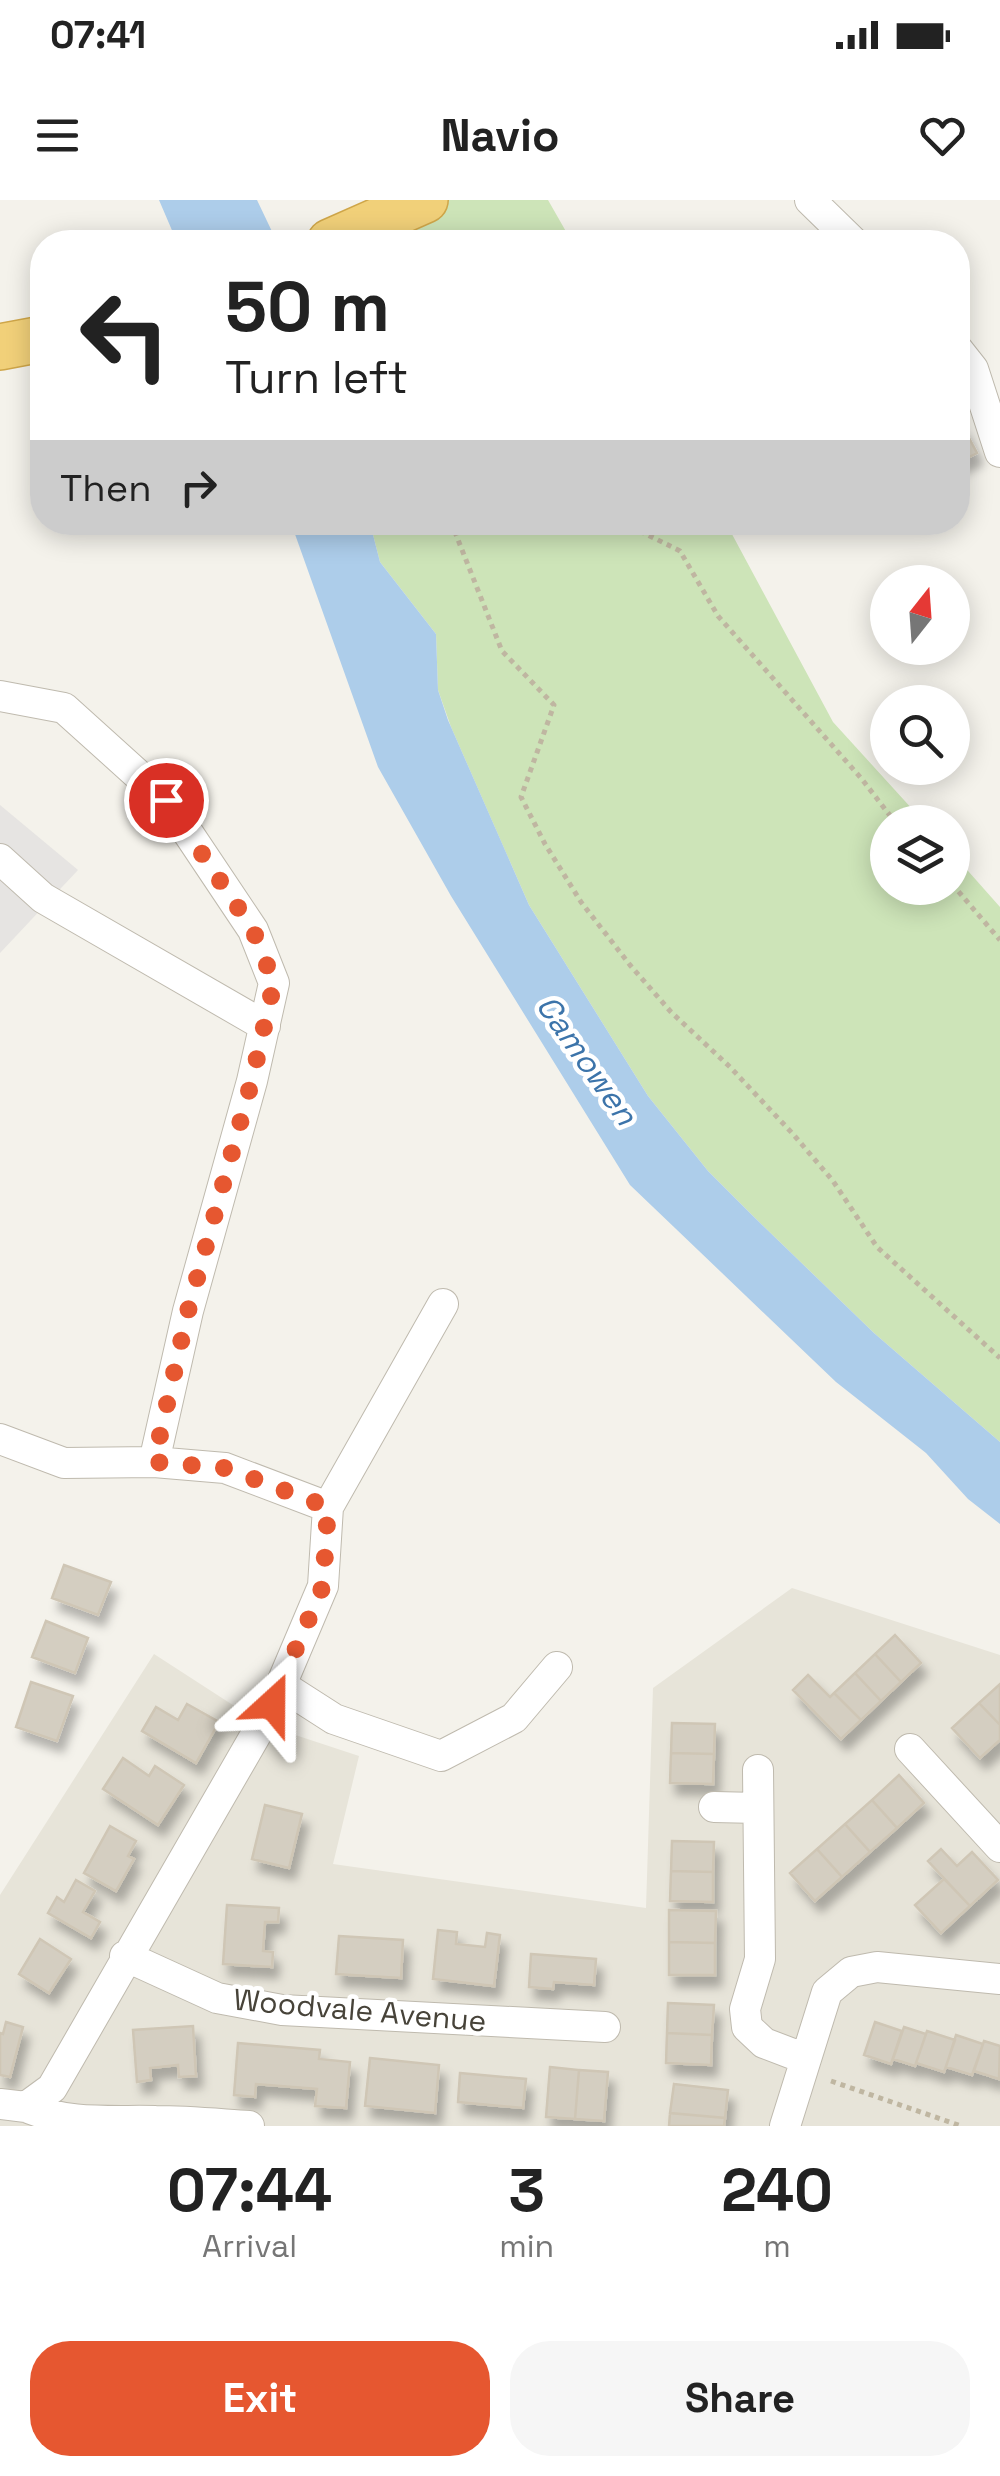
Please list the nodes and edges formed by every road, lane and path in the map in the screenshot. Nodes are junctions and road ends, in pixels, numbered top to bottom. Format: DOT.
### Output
graph roads {
  1 [pos="425,200"];
  2 [pos="810,200"];
  3 [pos="357,230"];
  4 [pos="840,230"];
  5 [pos="30,342"];
  6 [pos="0,347"];
  7 [pos="970,364"];
  8 [pos="1000,452"];
  9 [pos="456,535"];
  10 [pos="649,535"];
  11 [pos="0,696"];
  12 [pos="882,805"];
  13 [pos="0,859"];
  14 [pos="970,905"];
  15 [pos="1000,940"];
  16 [pos="265,1026"];
  17 [pos="443,1304"];
  18 [pos="1000,1358"];
  19 [pos="0,1439"];
  20 [pos="154,1462"];
  21 [pos="328,1507"];
  22 [pos="557,1667"];
  23 [pos="281,1685"];
  24 [pos="910,1748"];
  25 [pos="758,1770"];
  26 [pos="714,1807"];
  27 [pos="758,1808"];
  28 [pos="1000,1846"];
  29 [pos="126,1956"];
  30 [pos="1000,1979"];
  31 [pos="605,2028"];
  32 [pos="804,2065"];
  33 [pos="13,2106"];
  34 [pos="249,2126"];
  35 [pos="785,2126"];
  36 [pos="961,2126"];
  1 -- 3 [label="highway"];
  2 -- 4 [label="street"];
  5 -- 6 [label="highway"];
  7 -- 8 [label="street"];
  9 -- 18 [label="path"];
  10 -- 12 [label="path"];
  11 -- 16 [label="street"];
  13 -- 16 [label="street"];
  14 -- 15 [label="path"];
  16 -- 20 [label="street"];
  17 -- 21 [label="street"];
  19 -- 20 [label="street"];
  20 -- 21 [label="street"];
  21 -- 23 [label="street"];
  22 -- 23 [label="street"];
  23 -- 29 [label="street"];
  24 -- 28 [label="street"];
  25 -- 27 [label="street"];
  26 -- 27 [label="street"];
  27 -- 32 [label="street"];
  29 -- 31 [label="street, Woodvale Avenue"];
  29 -- 33 [label="street"];
  30 -- 32 [label="street"];
  32 -- 35 [label="street"];
  32 -- 36 [label="path"];
  33 -- 34 [label="street"];
}
